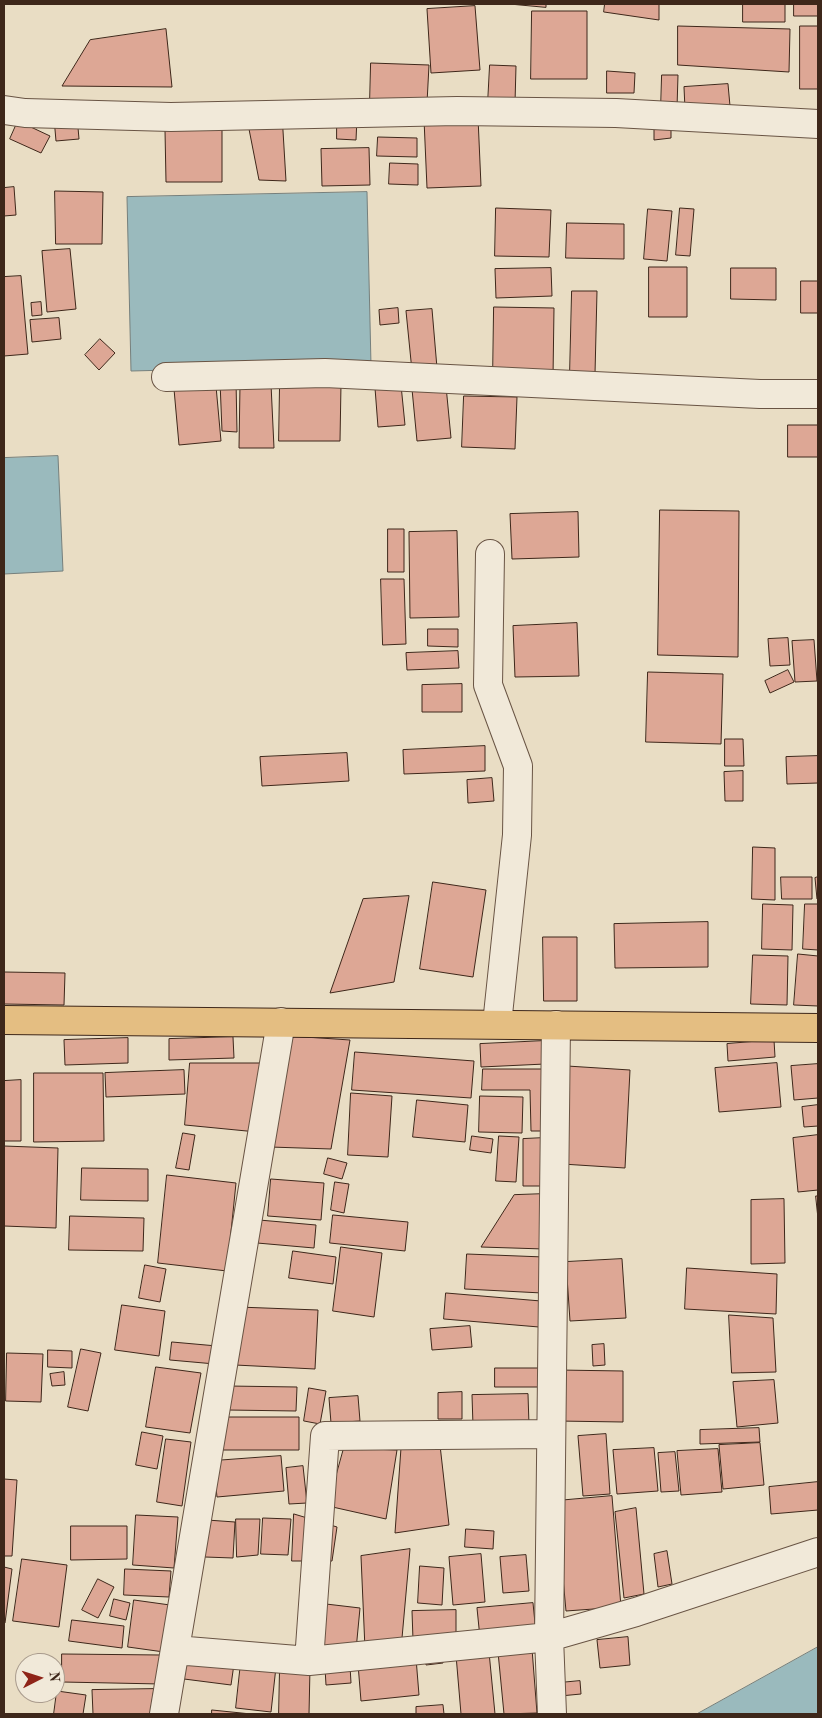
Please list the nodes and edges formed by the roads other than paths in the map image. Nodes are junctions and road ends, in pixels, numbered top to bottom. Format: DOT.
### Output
graph roads {
  1 [pos="4,110"];
  2 [pos="818,124"];
  3 [pos="166,377"];
  4 [pos="818,394"];
  5 [pos="490,554"];
  6 [pos="4,1020"];
  7 [pos="281,1022"];
  8 [pos="497,1024"];
  9 [pos="556,1025"];
  10 [pos="818,1028"];
  11 [pos="551,1434"];
  12 [pos="818,1552"];
  13 [pos="549,1637"];
  14 [pos="175,1650"];
  15 [pos="309,1661"];
  16 [pos="164,1714"];
  17 [pos="552,1714"];
  1 -- 2 [label="street"];
  3 -- 4 [label="street"];
  5 -- 8 [label="street"];
  6 -- 7 [label="main road"];
  7 -- 8 [label="main road"];
  7 -- 14 [label="street"];
  8 -- 9 [label="main road"];
  9 -- 10 [label="main road"];
  9 -- 11 [label="street"];
  11 -- 13 [label="street"];
  11 -- 15 [label="street"];
  12 -- 13 [label="street"];
  13 -- 15 [label="street"];
  13 -- 17 [label="street"];
  14 -- 15 [label="street"];
  14 -- 16 [label="street"];
}
